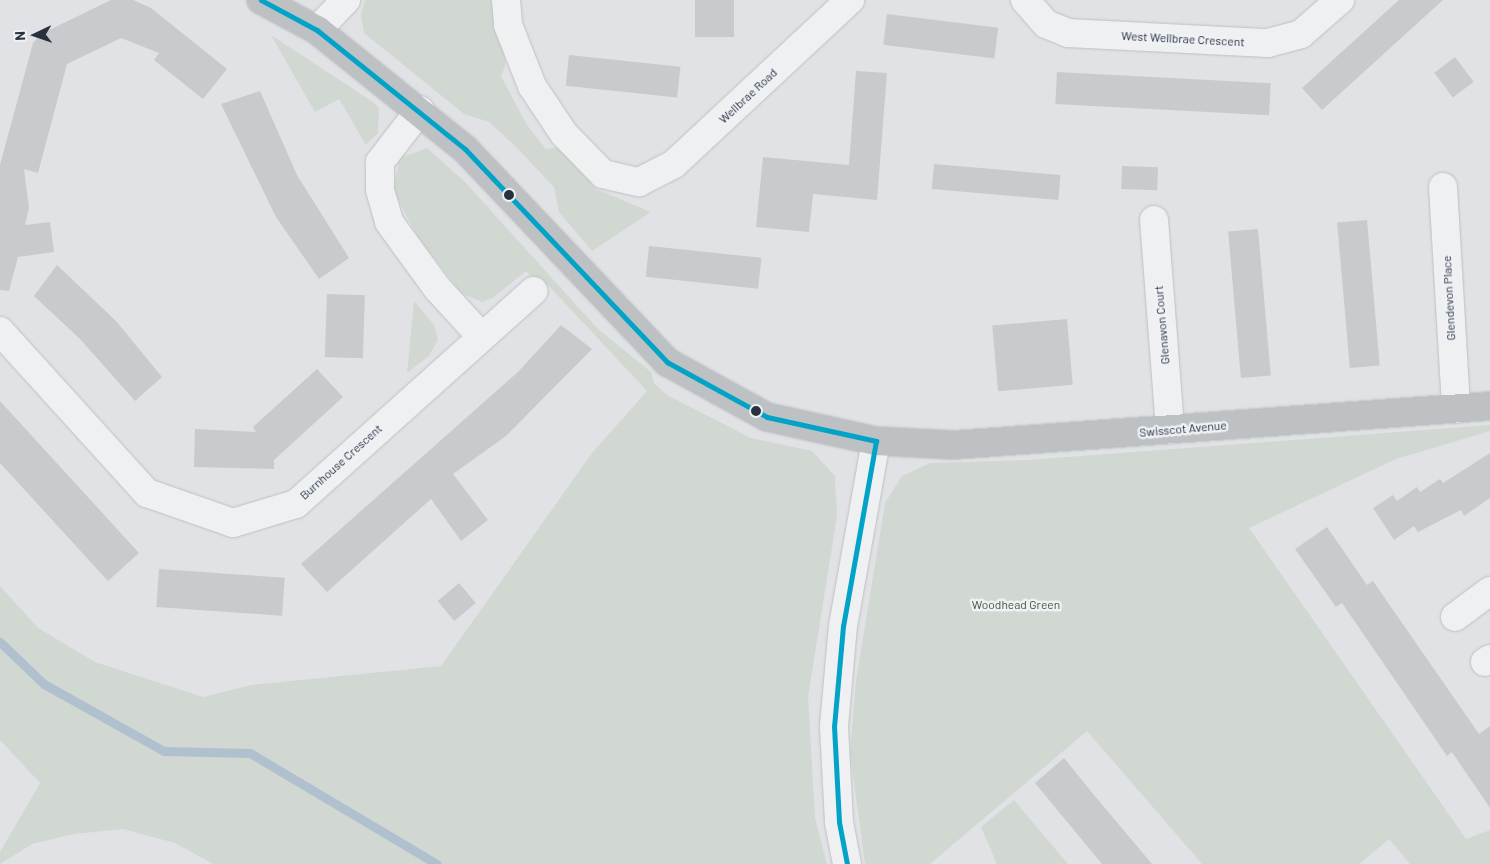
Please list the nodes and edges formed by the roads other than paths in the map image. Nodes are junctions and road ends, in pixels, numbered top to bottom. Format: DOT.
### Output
graph roads {
  1 [pos="261,0"];
  2 [pos="346,0"];
  3 [pos="506,0"];
  4 [pos="850,0"];
  5 [pos="1025,0"];
  6 [pos="1340,0"];
  7 [pos="316,30"];
  8 [pos="420,110"];
  9 [pos="1443,187"];
  10 [pos="1154,220"];
  11 [pos="533,291"];
  12 [pos="0,331"];
  13 [pos="480,336"];
  14 [pos="1490,406"];
  15 [pos="1456,408"];
  16 [pos="1170,429"];
  17 [pos="876,442"];
  18 [pos="1490,592"];
  19 [pos="1455,616"];
  20 [pos="848,864"];
  1 -- 7 [label="street, Swisscot Avenue"];
  2 -- 7 [label="street"];
  3 -- 4 [label="street, Wellbrae Road"];
  5 -- 6 [label="street, West Wellbrae Crescent"];
  7 -- 8 [label="street, Swisscot Avenue"];
  8 -- 13 [label="street"];
  8 -- 17 [label="street, Swisscot Avenue"];
  9 -- 15 [label="street, Glendevon Place"];
  10 -- 16 [label="street, Glenavon Court"];
  11 -- 13 [label="street, Burnhouse Crescent"];
  12 -- 13 [label="street, Burnhouse Crescent"];
  14 -- 15 [label="street, Swisscot Avenue"];
  15 -- 16 [label="street, Swisscot Avenue"];
  16 -- 17 [label="street, Swisscot Avenue"];
  17 -- 20 [label="street"];
  18 -- 19 [label="street"];
}
